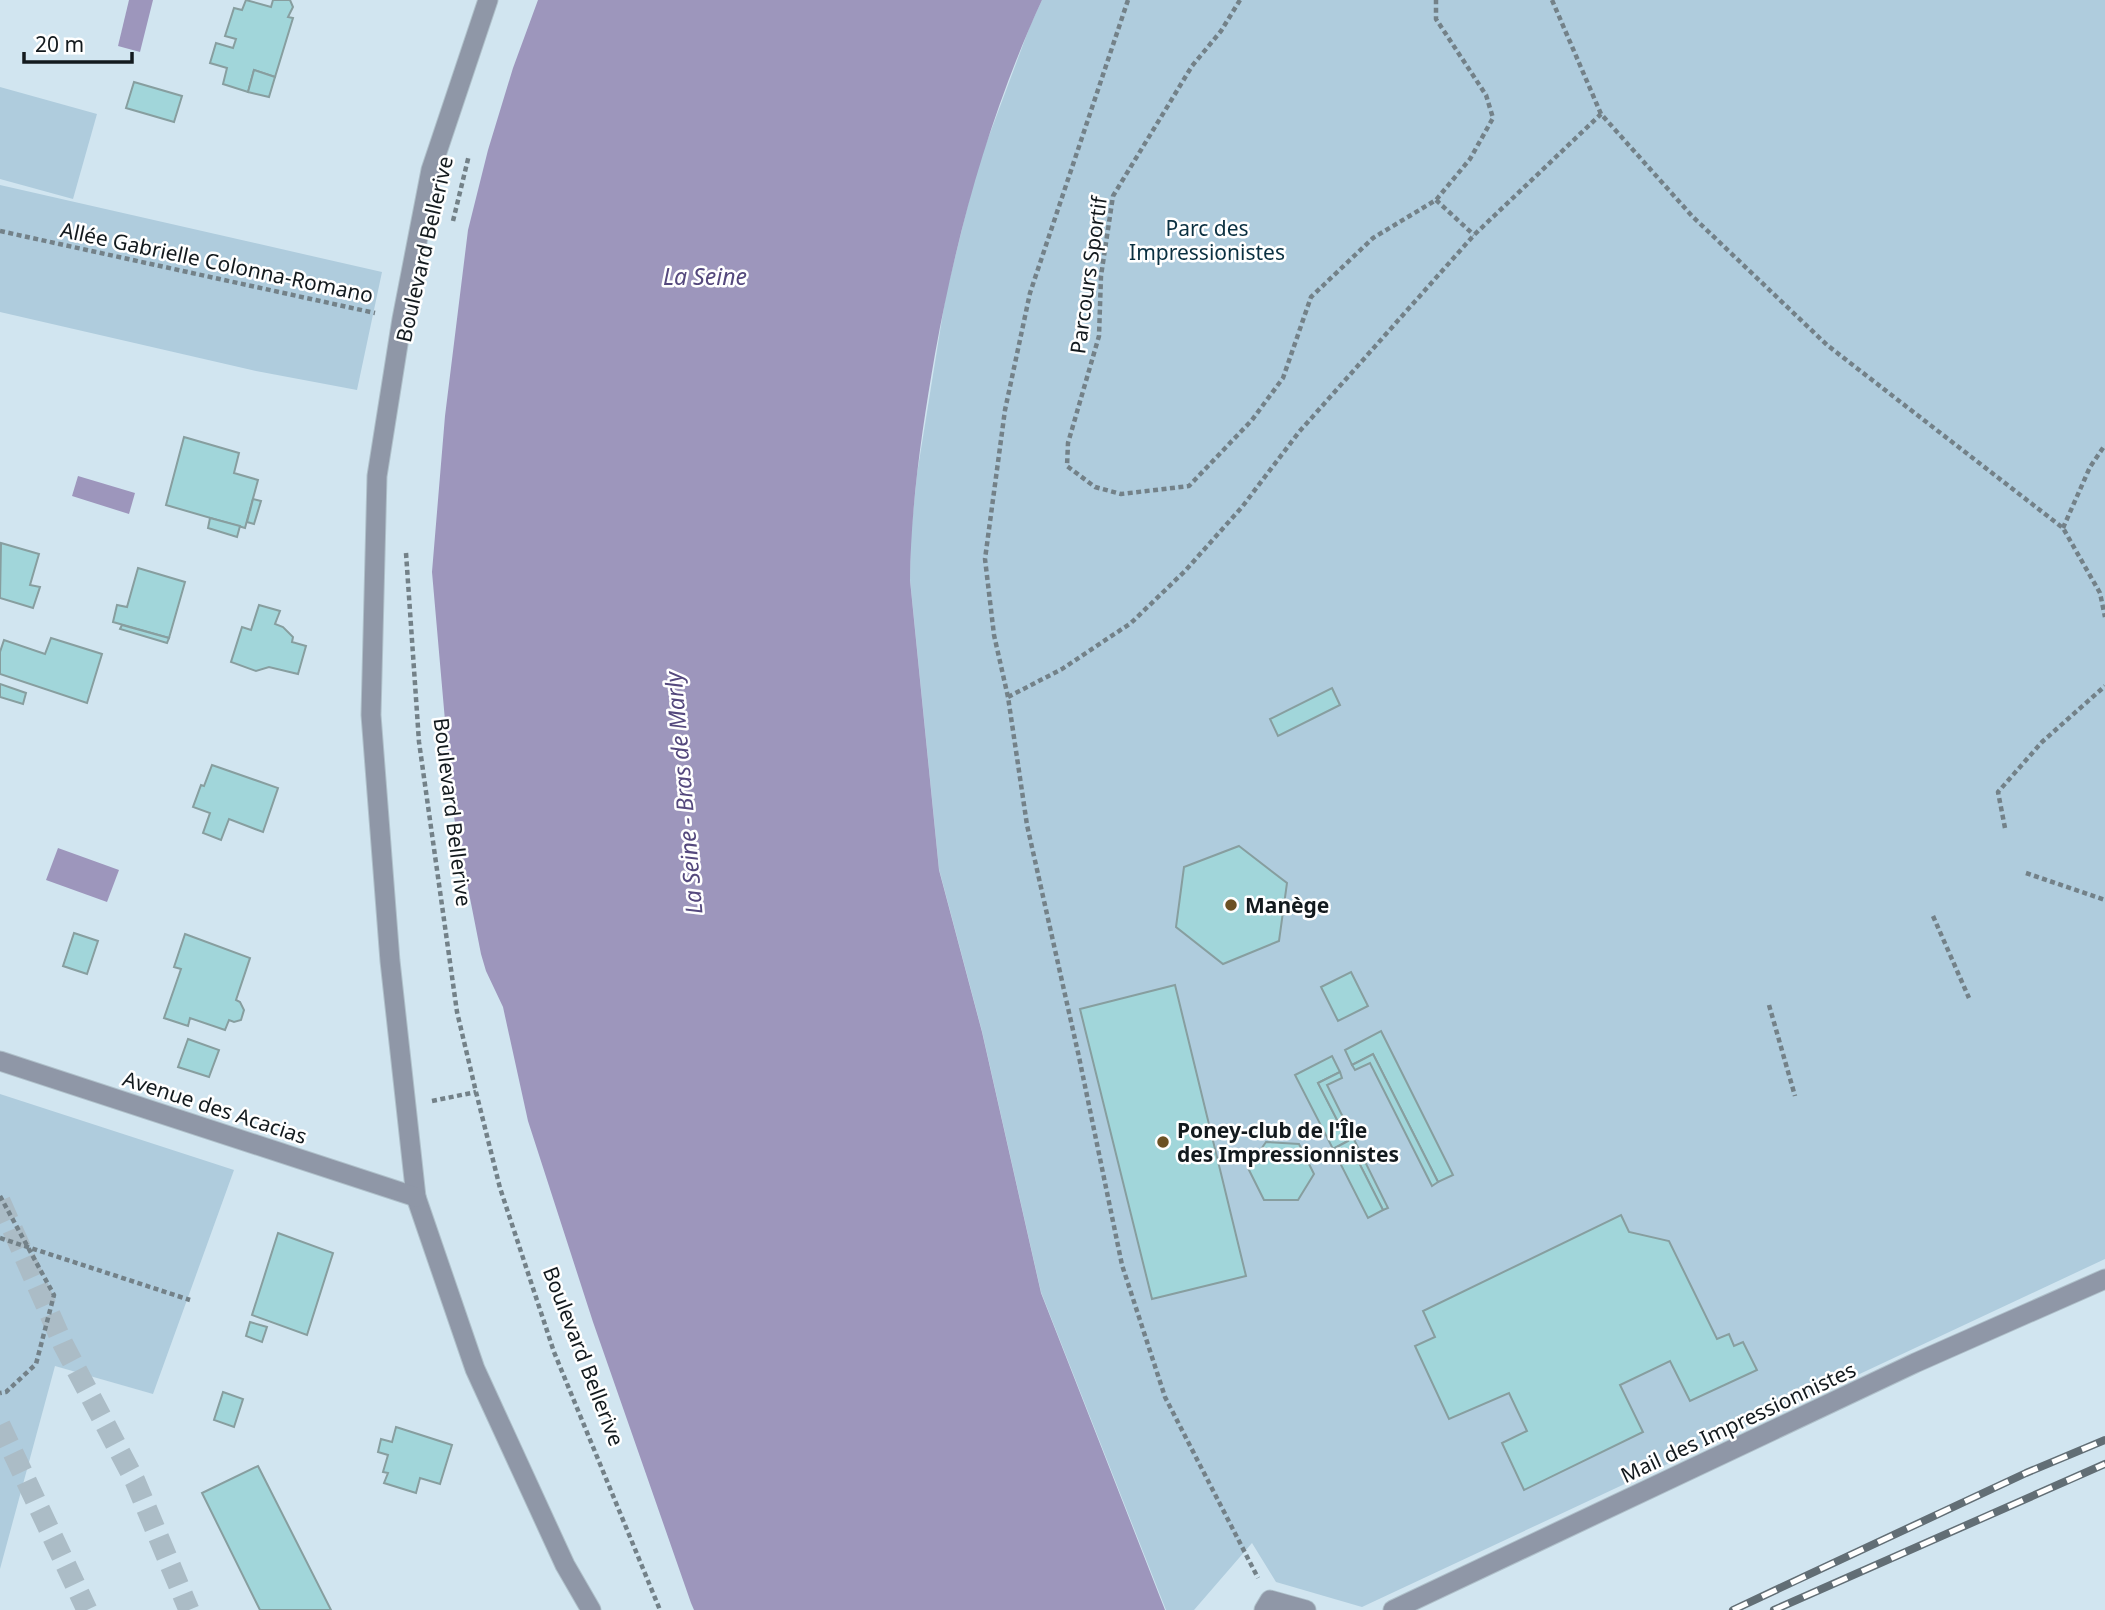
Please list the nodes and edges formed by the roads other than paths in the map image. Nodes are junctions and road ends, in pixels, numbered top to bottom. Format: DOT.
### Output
graph roads {
  1 [pos="488,0"];
  2 [pos="0,1061"];
  3 [pos="416,1197"];
  4 [pos="2105,1279"];
  5 [pos="1267,1605"];
  6 [pos="591,1610"];
  7 [pos="1306,1610"];
  8 [pos="1393,1610"];
  1 -- 3 [label="street, Boulevard Bellerive"];
  2 -- 3 [label="street, Avenue des Acacias"];
  3 -- 6 [label="street, Boulevard Bellerive"];
  4 -- 8 [label="street, Mail des Impressionnistes"];
  5 -- 7 [label="street"];
}
